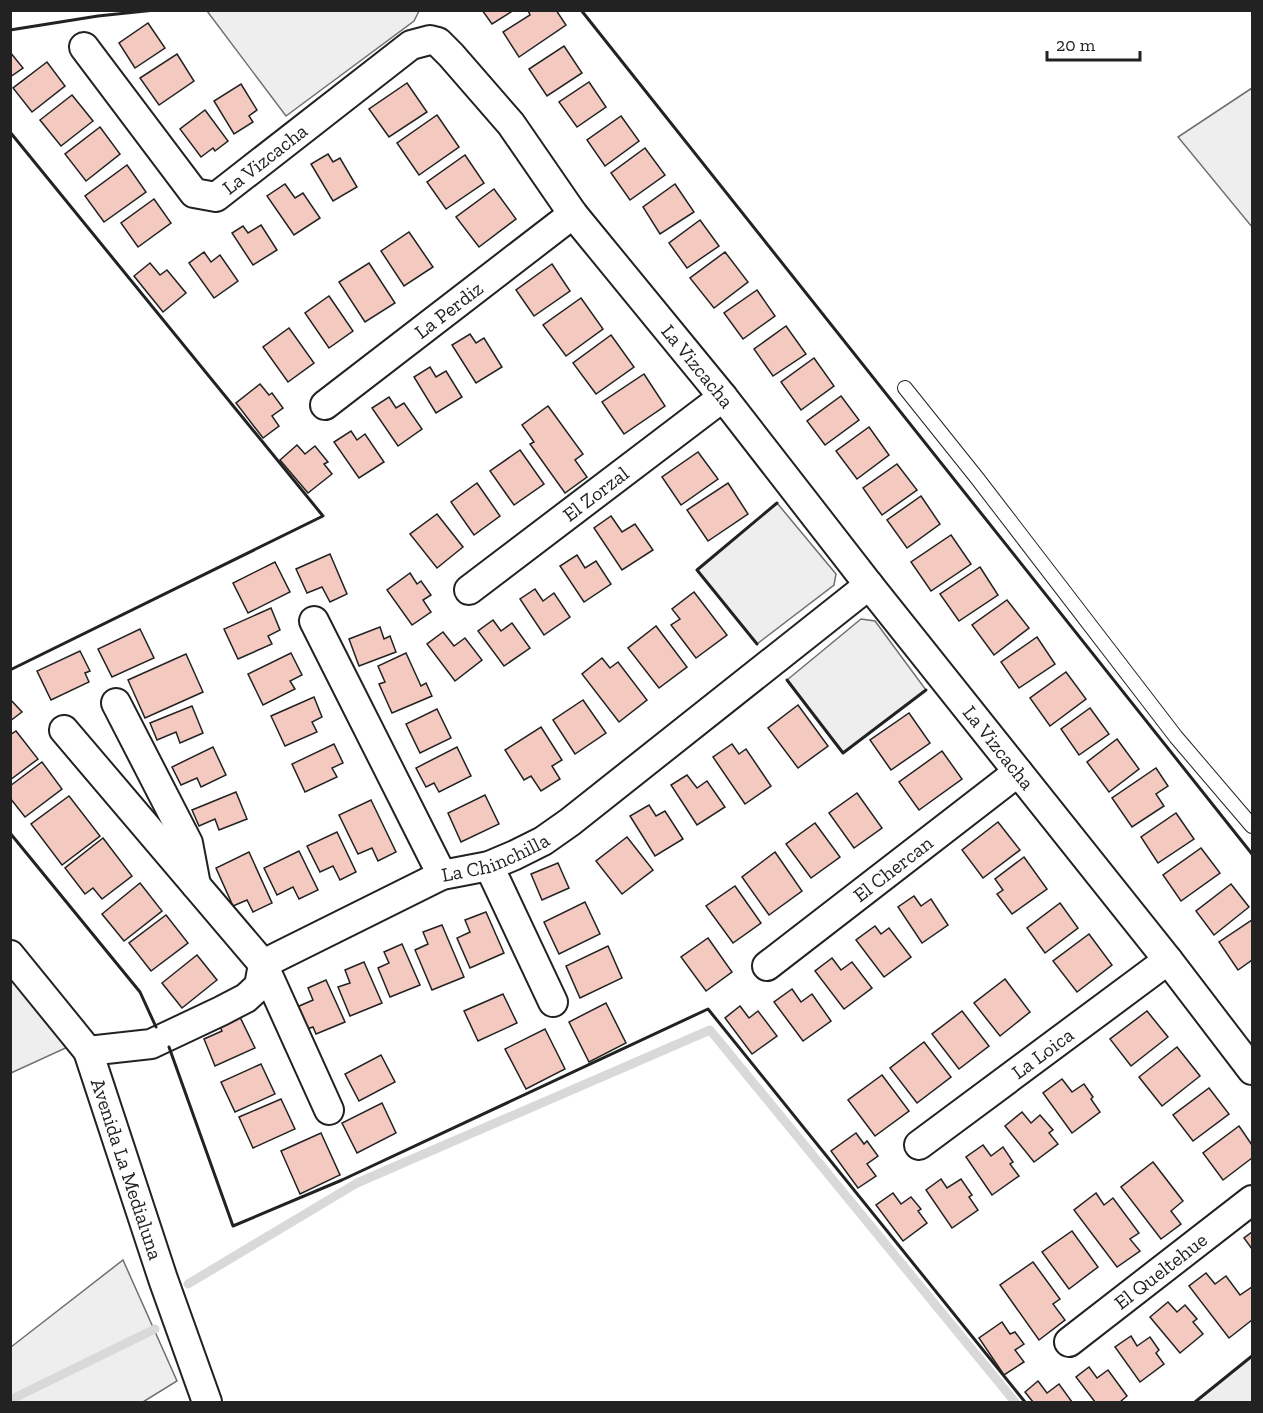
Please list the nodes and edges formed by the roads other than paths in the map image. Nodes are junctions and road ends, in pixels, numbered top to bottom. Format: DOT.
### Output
graph roads {
  1 [pos="84,47"];
  2 [pos="573,214"];
  3 [pos="904,388"];
  4 [pos="723,397"];
  5 [pos="326,405"];
  6 [pos="869,585"];
  7 [pos="469,590"];
  8 [pos="314,621"];
  9 [pos="116,703"];
  10 [pos="64,730"];
  11 [pos="1018,772"];
  12 [pos="1252,826"];
  13 [pos="489,866"];
  14 [pos="442,876"];
  15 [pos="197,887"];
  16 [pos="10,955"];
  17 [pos="1168,960"];
  18 [pos="262,964"];
  19 [pos="767,966"];
  20 [pos="553,1002"];
  21 [pos="88,1051"];
  22 [pos="1252,1070"];
  23 [pos="330,1110"];
  24 [pos="919,1145"];
  25 [pos="1252,1200"];
  26 [pos="1069,1342"];
  27 [pos="207,1402"];
  1 -- 2 [label="street, La Vizcacha"];
  2 -- 4 [label="street, La Vizcacha"];
  2 -- 5 [label="street, La Perdiz"];
  3 -- 12 [label="lane"];
  4 -- 6 [label="street, La Vizcacha"];
  4 -- 7 [label="street, El Zorzal"];
  6 -- 11 [label="street, La Vizcacha"];
  6 -- 13 [label="street, La Chinchilla"];
  8 -- 14 [label="street"];
  9 -- 15 [label="street"];
  10 -- 15 [label="street"];
  11 -- 17 [label="street, La Vizcacha"];
  11 -- 19 [label="street, El Chercan"];
  13 -- 14 [label="street, La Chinchilla"];
  13 -- 20 [label="street"];
  14 -- 18 [label="street, La Chinchilla"];
  15 -- 18 [label="street"];
  16 -- 21 [label="street, Avenida La Medialuna"];
  17 -- 22 [label="street, La Vizcacha"];
  17 -- 24 [label="street, La Loica"];
  18 -- 21 [label="street"];
  18 -- 23 [label="street"];
  21 -- 27 [label="street, Avenida La Medialuna"];
  25 -- 26 [label="street, El Queltehue"];
}
